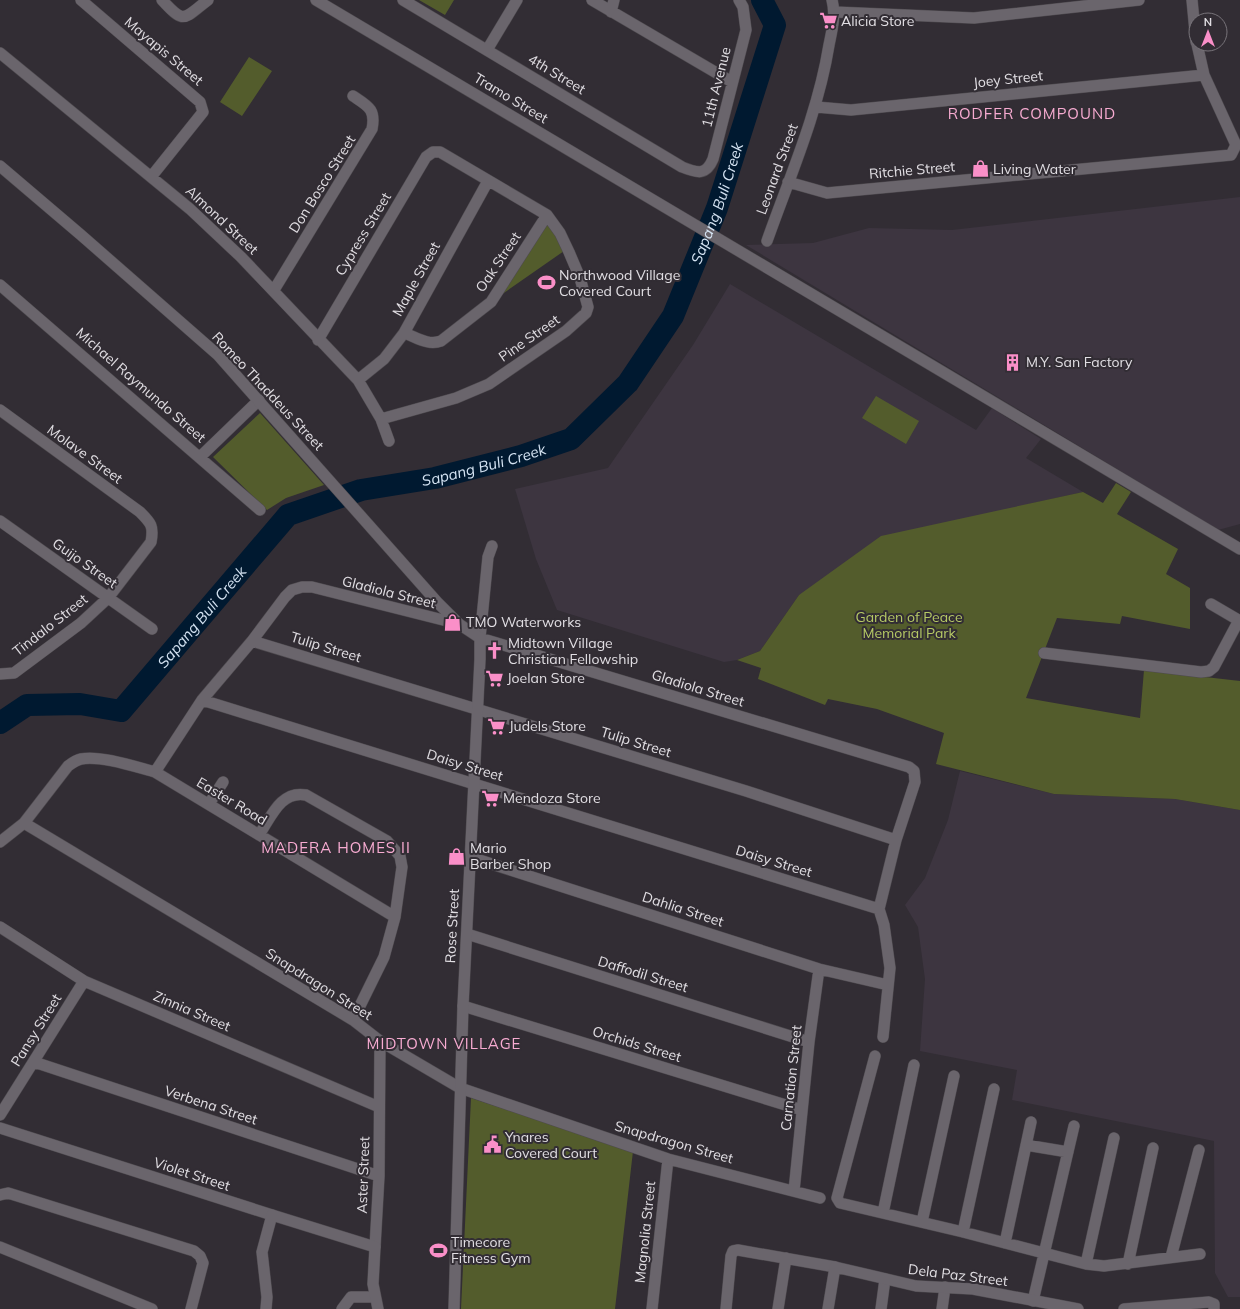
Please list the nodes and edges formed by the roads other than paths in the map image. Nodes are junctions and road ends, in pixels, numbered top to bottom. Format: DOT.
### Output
graph roads {
  1 [pos="81,0"];
  2 [pos="162,0"];
  3 [pos="208,0"];
  4 [pos="316,0"];
  5 [pos="403,0"];
  6 [pos="517,0"];
  7 [pos="592,0"];
  8 [pos="614,0"];
  9 [pos="739,0"];
  10 [pos="832,0"];
  11 [pos="1139,0"];
  12 [pos="1192,0"];
  13 [pos="611,12"];
  14 [pos="835,12"];
  15 [pos="1193,12"];
  16 [pos="487,50"];
  17 [pos="1198,52"];
  18 [pos="0,53"];
  19 [pos="1204,75"];
  20 [pos="732,82"];
  21 [pos="353,96"];
  22 [pos="816,108"];
  23 [pos="440,152"];
  24 [pos="0,166"];
  25 [pos="696,173"];
  26 [pos="151,177"];
  27 [pos="488,181"];
  28 [pos="788,182"];
  29 [pos="547,215"];
  30 [pos="767,241"];
  31 [pos="0,285"];
  32 [pos="274,290"];
  33 [pos="404,333"];
  34 [pos="318,340"];
  35 [pos="358,380"];
  36 [pos="259,400"];
  37 [pos="0,410"];
  38 [pos="381,419"];
  39 [pos="389,441"];
  40 [pos="200,457"];
  41 [pos="260,510"];
  42 [pos="0,521"];
  43 [pos="151,522"];
  44 [pos="492,546"];
  45 [pos="1240,549"];
  46 [pos="108,598"];
  47 [pos="1212,604"];
  48 [pos="1239,621"];
  49 [pos="459,624"];
  50 [pos="152,629"];
  51 [pos="480,638"];
  52 [pos="252,641"];
  53 [pos="1044,653"];
  54 [pos="0,674"];
  55 [pos="202,700"];
  56 [pos="478,708"];
  57 [pos="155,772"];
  58 [pos="223,782"];
  59 [pos="473,783"];
  60 [pos="209,804"];
  61 [pos="24,823"];
  62 [pos="259,835"];
  63 [pos="896,840"];
  64 [pos="0,842"];
  65 [pos="470,857"];
  66 [pos="879,909"];
  67 [pos="395,917"];
  68 [pos="1,929"];
  69 [pos="467,934"];
  70 [pos="819,969"];
  71 [pos="84,981"];
  72 [pos="888,985"];
  73 [pos="464,1006"];
  74 [pos="353,1020"];
  75 [pos="883,1037"];
  76 [pos="380,1041"];
  77 [pos="809,1042"];
  78 [pos="875,1056"];
  79 [pos="34,1062"];
  80 [pos="914,1065"];
  81 [pos="954,1076"];
  82 [pos="460,1088"];
  83 [pos="994,1089"];
  84 [pos="379,1107"];
  85 [pos="802,1110"];
  86 [pos="0,1115"];
  87 [pos="1031,1122"];
  88 [pos="1074,1126"];
  89 [pos="0,1128"];
  90 [pos="1114,1138"];
  91 [pos="1026,1145"];
  92 [pos="1153,1148"];
  93 [pos="1198,1150"];
  94 [pos="1068,1152"];
  95 [pos="668,1159"];
  96 [pos="379,1176"];
  97 [pos="794,1190"];
  98 [pos="0,1195"];
  99 [pos="820,1198"];
  100 [pos="883,1213"];
  101 [pos="272,1215"];
  102 [pos="922,1222"];
  103 [pos="963,1232"];
  104 [pos="1005,1243"];
  105 [pos="0,1247"];
  106 [pos="375,1248"];
  107 [pos="1043,1253"];
  108 [pos="1200,1254"];
  109 [pos="1171,1257"];
  110 [pos="786,1258"];
  111 [pos="1086,1264"];
  112 [pos="1128,1264"];
  113 [pos="835,1266"];
  114 [pos="885,1279"];
  115 [pos="945,1287"];
  116 [pos="374,1297"];
  117 [pos="1035,1304"];
  118 [pos="1214,1307"];
  119 [pos="1143,1308"];
  120 [pos="152,1309"];
  121 [pos="191,1309"];
  122 [pos="266,1309"];
  123 [pos="342,1309"];
  124 [pos="378,1309"];
  125 [pos="454,1309"];
  126 [pos="652,1309"];
  127 [pos="726,1309"];
  128 [pos="778,1309"];
  129 [pos="828,1309"];
  130 [pos="881,1309"];
  131 [pos="942,1309"];
  132 [pos="1078,1309"];
  133 [pos="1124,1309"];
  1 -- 26 [label="street, Mayapis Street"];
  2 -- 3 [label="street"];
  4 -- 45 [label="street, Tramo Street"];
  5 -- 16 [label="street, 4th Street"];
  6 -- 16 [label="street"];
  7 -- 13 [label="street"];
  8 -- 13 [label="street"];
  9 -- 20 [label="street, 11th Avenue"];
  10 -- 14 [label="street"];
  11 -- 14 [label="street"];
  12 -- 15 [label="street"];
  13 -- 20 [label="street"];
  14 -- 22 [label="street, Leonard Street"];
  16 -- 25 [label="street, 4th Street"];
  17 -- 19 [label="street"];
  18 -- 26 [label="street, Almond Street"];
  19 -- 22 [label="street, Joey Street"];
  19 -- 28 [label="street, Ritchie Street"];
  20 -- 25 [label="street, 11th Avenue"];
  21 -- 32 [label="street, Don Bosco Street"];
  22 -- 28 [label="street, Leonard Street"];
  23 -- 27 [label="street, Pine Street"];
  23 -- 34 [label="street, Cypress Street"];
  24 -- 36 [label="street, Romeo Thaddeus Street"];
  26 -- 32 [label="street, Almond Street"];
  27 -- 29 [label="street, Pine Street"];
  27 -- 33 [label="street, Maple Street"];
  28 -- 30 [label="street, Leonard Street"];
  29 -- 33 [label="street, Oak Street"];
  29 -- 38 [label="street, Pine Street"];
  31 -- 40 [label="street, Michael Raymundo Street"];
  32 -- 34 [label="street, Almond Street"];
  33 -- 35 [label="street, Maple Street"];
  34 -- 35 [label="street, Almond Street"];
  35 -- 38 [label="street, Almond Street"];
  36 -- 40 [label="street"];
  36 -- 49 [label="street, Romeo Thaddeus Street"];
  37 -- 43 [label="street, Molave Street"];
  38 -- 39 [label="street, Almond Street"];
  40 -- 41 [label="street, Michael Raymundo Street"];
  42 -- 46 [label="street, Guijo Street"];
  43 -- 46 [label="street, Tindalo Street"];
  44 -- 51 [label="street, Rose Street"];
  46 -- 50 [label="street, Guijo Street"];
  46 -- 54 [label="street, Tindalo Street"];
  47 -- 48 [label="street"];
  48 -- 53 [label="street"];
  49 -- 51 [label="street, Gladiola Street"];
  49 -- 52 [label="street, Gladiola Street"];
  51 -- 56 [label="street, Rose Street"];
  51 -- 63 [label="street, Gladiola Street"];
  52 -- 55 [label="street, Gladiola Street"];
  52 -- 56 [label="street, Tulip Street"];
  55 -- 57 [label="street, Gladiola Street"];
  55 -- 59 [label="street, Daisy Street"];
  56 -- 59 [label="street, Rose Street"];
  56 -- 63 [label="street, Tulip Street"];
  57 -- 60 [label="street, Easter Road"];
  57 -- 61 [label="street"];
  58 -- 60 [label="street"];
  59 -- 65 [label="street, Rose Street"];
  59 -- 66 [label="street, Daisy Street"];
  60 -- 62 [label="street, Easter Road"];
  61 -- 64 [label="street"];
  61 -- 74 [label="street, Snapdragon Street"];
  62 -- 67 [label="street, Easter Road"];
  62 -- 67 [label="street"];
  63 -- 66 [label="street"];
  65 -- 69 [label="street, Rose Street"];
  65 -- 70 [label="street, Dahlia Street"];
  66 -- 72 [label="street"];
  67 -- 74 [label="street"];
  68 -- 71 [label="street, Zinnia Street"];
  69 -- 73 [label="street, Rose Street"];
  69 -- 77 [label="street, Daffodil Street"];
  70 -- 72 [label="street, Dahlia Street"];
  70 -- 77 [label="street, Carnation Street"];
  71 -- 79 [label="street, Pansy Street"];
  71 -- 84 [label="street, Zinnia Street"];
  72 -- 75 [label="street"];
  73 -- 82 [label="street, Rose Street"];
  73 -- 85 [label="street, Orchids Street"];
  74 -- 76 [label="street, Snapdragon Street"];
  76 -- 82 [label="street, Snapdragon Street"];
  76 -- 84 [label="street, Aster Street"];
  77 -- 85 [label="street, Carnation Street"];
  78 -- 100 [label="street"];
  79 -- 86 [label="street, Pansy Street"];
  79 -- 96 [label="street, Verbena Street"];
  80 -- 100 [label="street"];
  81 -- 102 [label="street"];
  82 -- 95 [label="street, Snapdragon Street"];
  82 -- 125 [label="street, Rose Street"];
  83 -- 103 [label="street"];
  84 -- 96 [label="street, Aster Street"];
  85 -- 97 [label="street, Carnation Street"];
  87 -- 91 [label="street"];
  88 -- 94 [label="street"];
  89 -- 101 [label="street, Violet Street"];
  90 -- 111 [label="street"];
  91 -- 94 [label="street"];
  91 -- 104 [label="street"];
  92 -- 112 [label="street"];
  93 -- 109 [label="street"];
  94 -- 107 [label="street"];
  95 -- 97 [label="street, Snapdragon Street"];
  95 -- 126 [label="street, Magnolia Street"];
  96 -- 106 [label="street, Aster Street"];
  97 -- 99 [label="street, Snapdragon Street"];
  98 -- 121 [label="street"];
  100 -- 102 [label="street"];
  101 -- 106 [label="street, Violet Street"];
  101 -- 122 [label="street"];
  102 -- 103 [label="street"];
  103 -- 104 [label="street"];
  104 -- 107 [label="street"];
  105 -- 120 [label="street"];
  106 -- 116 [label="street, Aster Street"];
  107 -- 111 [label="street"];
  107 -- 117 [label="street"];
  108 -- 109 [label="street"];
  109 -- 112 [label="street"];
  110 -- 113 [label="street, Dela Paz Street"];
  110 -- 127 [label="street, Dela Paz Street"];
  110 -- 128 [label="street"];
  111 -- 112 [label="street"];
  113 -- 114 [label="street, Dela Paz Street"];
  113 -- 129 [label="street"];
  114 -- 115 [label="street, Dela Paz Street"];
  114 -- 130 [label="street"];
  115 -- 117 [label="street, Dela Paz Street"];
  115 -- 131 [label="street"];
  116 -- 123 [label="street"];
  116 -- 124 [label="street, Aster Street"];
  117 -- 132 [label="street, Dela Paz Street"];
  118 -- 119 [label="street"];
  119 -- 133 [label="street"];
}
